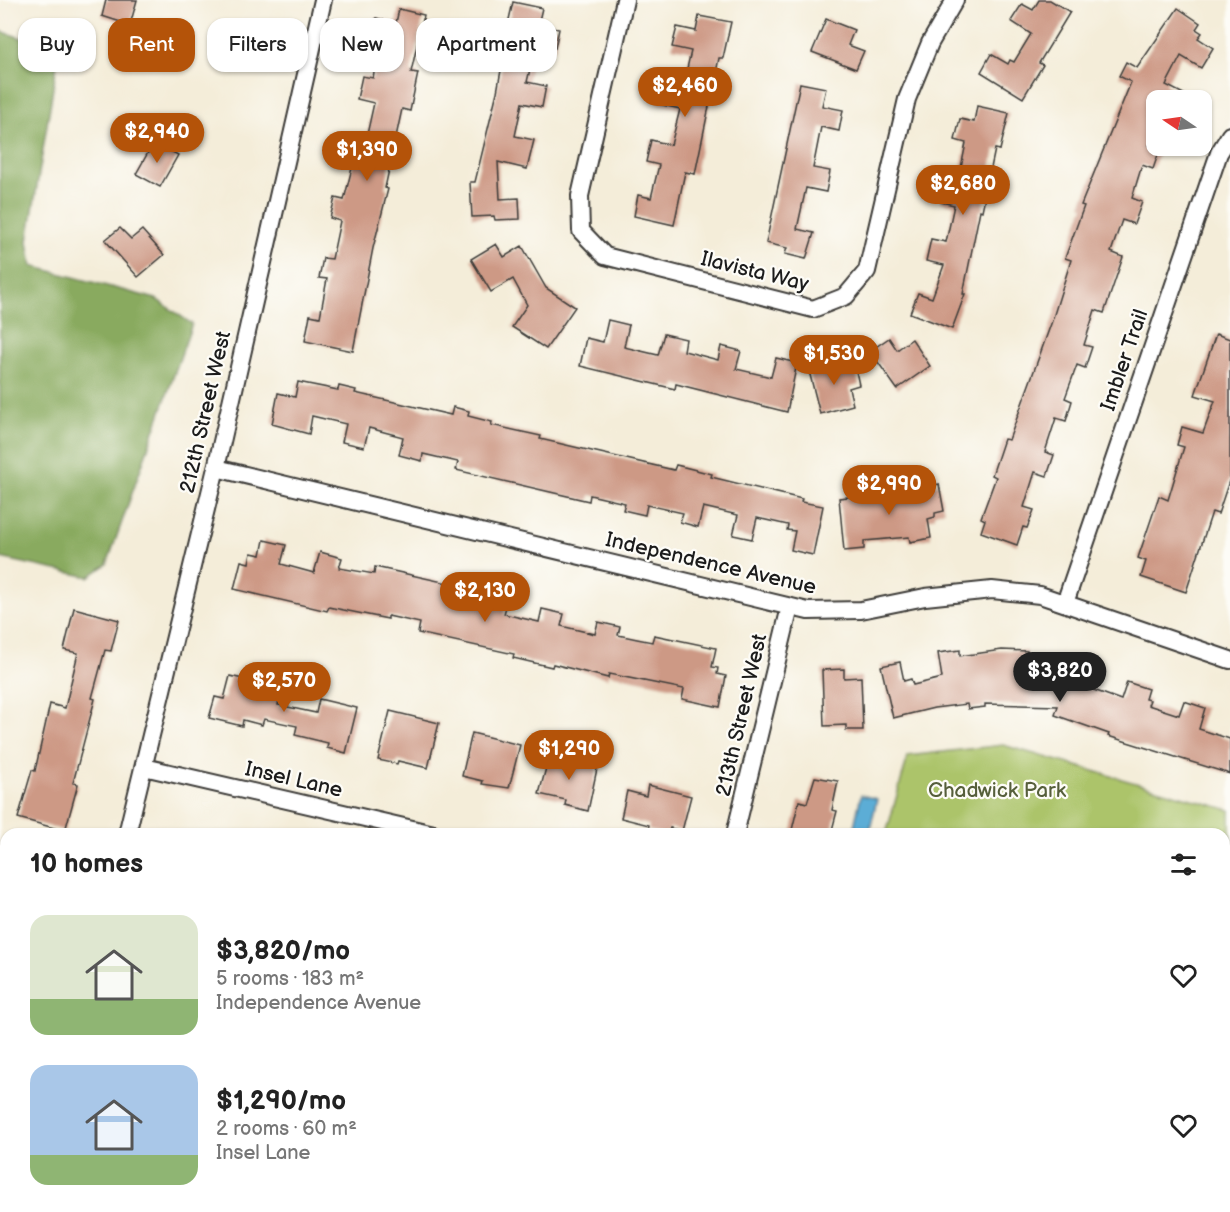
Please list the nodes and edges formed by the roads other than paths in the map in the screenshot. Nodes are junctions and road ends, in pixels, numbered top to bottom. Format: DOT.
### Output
graph roads {
  1 [pos="323,0"];
  2 [pos="625,0"];
  3 [pos="955,0"];
  4 [pos="1230,135"];
  5 [pos="216,468"];
  6 [pos="1065,603"];
  7 [pos="790,607"];
  8 [pos="1230,660"];
  9 [pos="144,767"];
  10 [pos="129,828"];
  11 [pos="408,828"];
  12 [pos="736,828"];
  1 -- 5 [label="street, 212th Street West"];
  2 -- 3 [label="street, Ilavista Way"];
  4 -- 6 [label="street, Imbler Trail"];
  5 -- 7 [label="street, Independence Avenue"];
  5 -- 9 [label="street, 212th Street West"];
  6 -- 7 [label="street, Independence Avenue"];
  6 -- 8 [label="street, Independence Avenue"];
  7 -- 12 [label="street, 213th Street West"];
  9 -- 10 [label="street, 212th Street West"];
  9 -- 11 [label="street, Insel Lane"];
}
